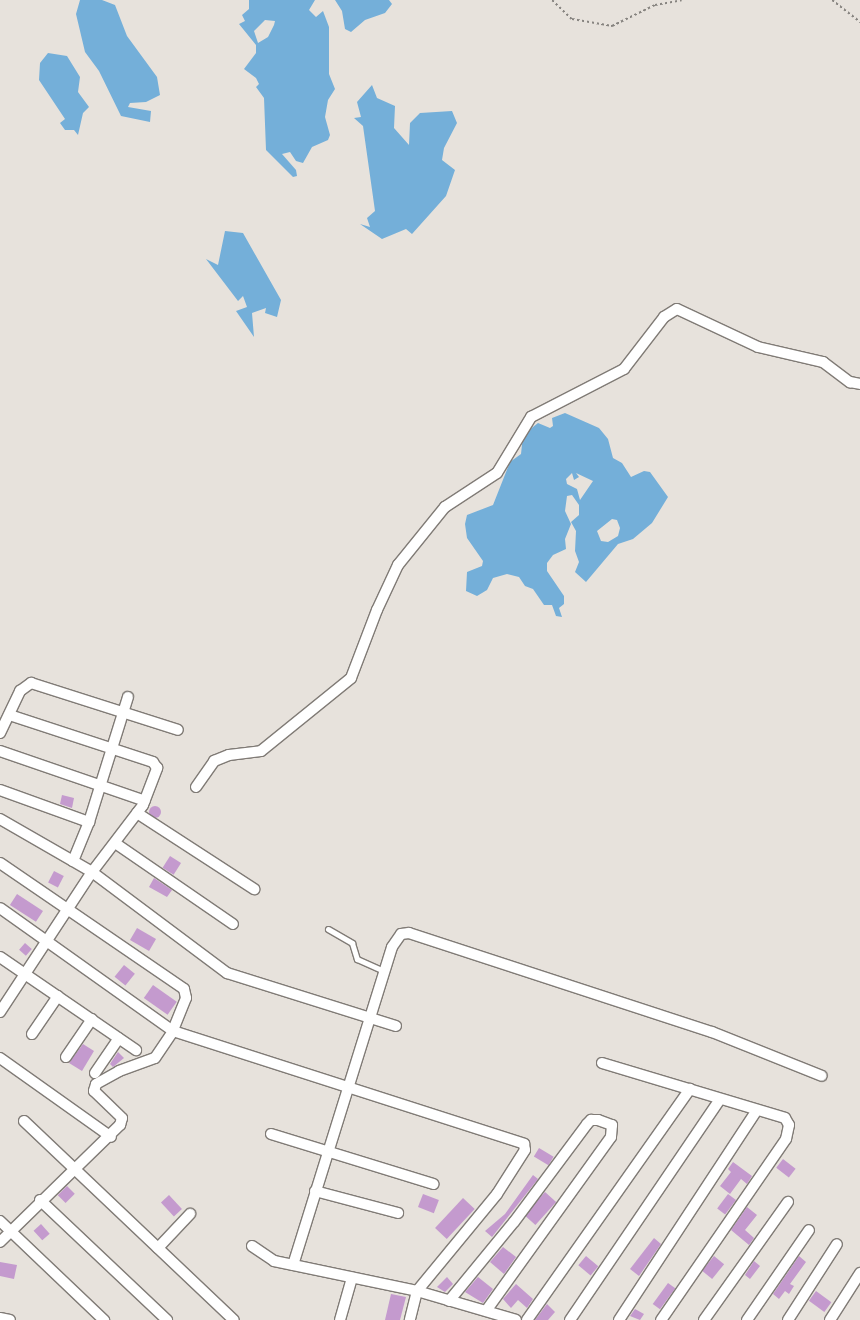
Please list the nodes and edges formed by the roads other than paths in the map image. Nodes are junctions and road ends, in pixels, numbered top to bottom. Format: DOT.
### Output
graph roads {
  1 [pos="860,384"];
  2 [pos="128,697"];
  3 [pos="123,712"];
  4 [pos="9,715"];
  5 [pos="178,730"];
  6 [pos="0,733"];
  7 [pos="112,750"];
  8 [pos="0,751"];
  9 [pos="101,785"];
  10 [pos="196,786"];
  11 [pos="0,790"];
  12 [pos="145,802"];
  13 [pos="137,813"];
  14 [pos="0,820"];
  15 [pos="90,822"];
  16 [pos="115,843"];
  17 [pos="73,861"];
  18 [pos="0,863"];
  19 [pos="92,872"];
  20 [pos="254,889"];
  21 [pos="0,908"];
  22 [pos="68,909"];
  23 [pos="233,924"];
  24 [pos="328,929"];
  25 [pos="46,940"];
  26 [pos="0,957"];
  27 [pos="385,971"];
  28 [pos="24,974"];
  29 [pos="58,996"];
  30 [pos="0,1012"];
  31 [pos="370,1018"];
  32 [pos="92,1019"];
  33 [pos="396,1026"];
  34 [pos="173,1031"];
  35 [pos="32,1034"];
  36 [pos="120,1038"];
  37 [pos="136,1050"];
  38 [pos="66,1057"];
  39 [pos="0,1058"];
  40 [pos="602,1063"];
  41 [pos="95,1073"];
  42 [pos="822,1076"];
  43 [pos="348,1089"];
  44 [pos="690,1089"];
  45 [pos="720,1098"];
  46 [pos="757,1110"];
  47 [pos="24,1121"];
  48 [pos="271,1134"];
  49 [pos="111,1137"];
  50 [pos="326,1152"];
  51 [pos="74,1167"];
  52 [pos="434,1184"];
  53 [pos="315,1191"];
  54 [pos="40,1200"];
  55 [pos="788,1202"];
  56 [pos="398,1213"];
  57 [pos="190,1214"];
  58 [pos="0,1221"];
  59 [pos="11,1230"];
  60 [pos="810,1230"];
  61 [pos="0,1242"];
  62 [pos="838,1244"];
  63 [pos="252,1246"];
  64 [pos="158,1248"];
  65 [pos="293,1265"];
  66 [pos="860,1273"];
  67 [pos="352,1278"];
  68 [pos="417,1292"];
  69 [pos="449,1301"];
  70 [pos="486,1311"];
  71 [pos="0,1318"];
  72 [pos="10,1320"];
  73 [pos="104,1320"];
  74 [pos="167,1320"];
  75 [pos="234,1320"];
  76 [pos="340,1320"];
  77 [pos="410,1320"];
  78 [pos="516,1320"];
  79 [pos="527,1320"];
  80 [pos="570,1320"];
  81 [pos="619,1320"];
  82 [pos="661,1320"];
  83 [pos="704,1320"];
  84 [pos="747,1320"];
  85 [pos="788,1320"];
  86 [pos="830,1320"];
  1 -- 10 [label="street"];
  2 -- 3 [label="street"];
  3 -- 4 [label="street"];
  3 -- 5 [label="street"];
  3 -- 7 [label="street"];
  4 -- 6 [label="street"];
  4 -- 7 [label="street"];
  7 -- 9 [label="street"];
  7 -- 12 [label="street"];
  8 -- 9 [label="street"];
  9 -- 12 [label="street"];
  9 -- 15 [label="street"];
  11 -- 15 [label="street"];
  12 -- 13 [label="street"];
  13 -- 16 [label="street"];
  13 -- 20 [label="street"];
  14 -- 17 [label="street"];
  15 -- 17 [label="street"];
  16 -- 19 [label="street"];
  16 -- 23 [label="street"];
  17 -- 19 [label="street"];
  18 -- 22 [label="street"];
  19 -- 22 [label="street"];
  19 -- 31 [label="street"];
  21 -- 25 [label="street"];
  22 -- 25 [label="street"];
  22 -- 34 [label="street"];
  24 -- 27 [label="lane"];
  25 -- 28 [label="street"];
  25 -- 34 [label="street"];
  26 -- 28 [label="street"];
  27 -- 31 [label="street"];
  27 -- 42 [label="street"];
  28 -- 29 [label="street"];
  28 -- 30 [label="street"];
  29 -- 32 [label="street"];
  29 -- 35 [label="street"];
  31 -- 33 [label="street"];
  31 -- 43 [label="street"];
  32 -- 36 [label="street"];
  32 -- 38 [label="street"];
  34 -- 43 [label="street"];
  34 -- 49 [label="street"];
  36 -- 37 [label="street"];
  36 -- 41 [label="street"];
  39 -- 49 [label="street"];
  40 -- 44 [label="street"];
  43 -- 50 [label="street"];
  43 -- 68 [label="street"];
  44 -- 45 [label="street"];
  44 -- 79 [label="street"];
  45 -- 46 [label="street"];
  45 -- 80 [label="street"];
  46 -- 81 [label="street"];
  46 -- 82 [label="street"];
  47 -- 51 [label="street"];
  48 -- 50 [label="street"];
  49 -- 51 [label="street"];
  50 -- 52 [label="street"];
  50 -- 53 [label="street"];
  51 -- 54 [label="street"];
  51 -- 64 [label="street"];
  53 -- 56 [label="street"];
  53 -- 65 [label="street"];
  54 -- 59 [label="street"];
  54 -- 74 [label="street"];
  55 -- 83 [label="street"];
  57 -- 64 [label="street"];
  58 -- 59 [label="street"];
  59 -- 61 [label="street"];
  59 -- 73 [label="street"];
  60 -- 84 [label="street"];
  62 -- 85 [label="street"];
  63 -- 65 [label="street"];
  64 -- 75 [label="street"];
  65 -- 67 [label="street"];
  66 -- 86 [label="street"];
  67 -- 68 [label="street"];
  67 -- 76 [label="street"];
  68 -- 69 [label="street"];
  68 -- 77 [label="street"];
  69 -- 70 [label="street"];
  69 -- 70 [label="street"];
  70 -- 78 [label="street"];
  71 -- 72 [label="street"];
}
